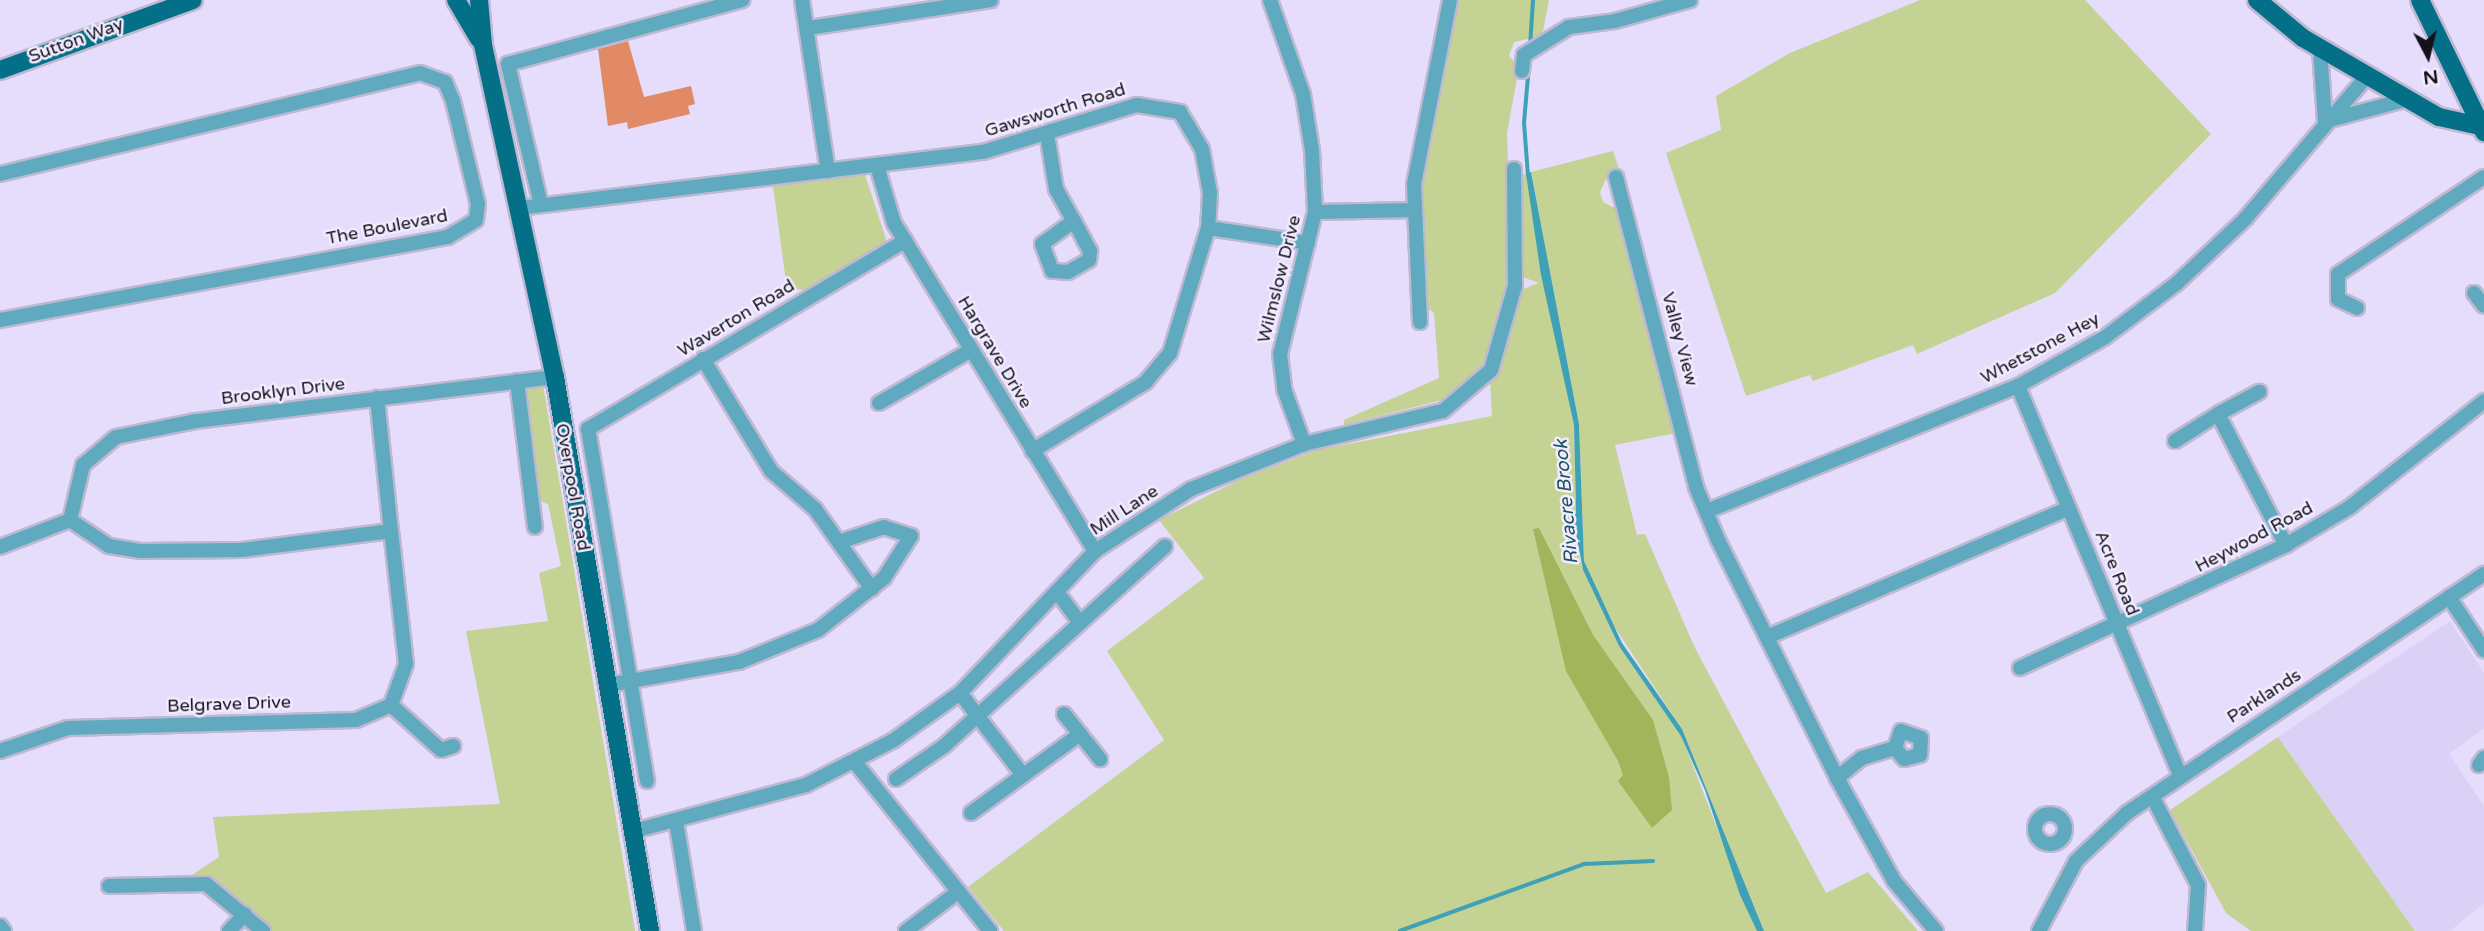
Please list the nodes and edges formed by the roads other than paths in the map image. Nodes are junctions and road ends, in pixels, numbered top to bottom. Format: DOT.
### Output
graph roads {
  1 [pos="193,0"];
  2 [pos="456,0"];
  3 [pos="479,0"];
  4 [pos="742,0"];
  5 [pos="802,0"];
  6 [pos="991,0"];
  7 [pos="1270,0"];
  8 [pos="1450,0"];
  9 [pos="1690,0"];
  10 [pos="2257,0"];
  11 [pos="2420,0"];
  12 [pos="808,28"];
  13 [pos="483,45"];
  14 [pos="2320,49"];
  15 [pos="0,70"];
  16 [pos="1522,71"];
  17 [pos="2367,76"];
  18 [pos="2408,99"];
  19 [pos="2325,122"];
  20 [pos="2482,129"];
  21 [pos="1047,134"];
  22 [pos="877,166"];
  23 [pos="1514,169"];
  24 [pos="828,171"];
  25 [pos="0,174"];
  26 [pos="1616,177"];
  27 [pos="2484,177"];
  28 [pos="541,205"];
  29 [pos="519,208"];
  30 [pos="1415,210"];
  31 [pos="1315,212"];
  32 [pos="1074,221"];
  33 [pos="1208,228"];
  34 [pos="905,241"];
  35 [pos="1308,243"];
  36 [pos="2474,293"];
  37 [pos="2484,306"];
  38 [pos="2357,308"];
  39 [pos="0,320"];
  40 [pos="1420,322"];
  41 [pos="971,350"];
  42 [pos="703,359"];
  43 [pos="555,377"];
  44 [pos="517,381"];
  45 [pos="2018,386"];
  46 [pos="2259,392"];
  47 [pos="377,398"];
  48 [pos="2484,401"];
  49 [pos="879,403"];
  50 [pos="2218,414"];
  51 [pos="588,429"];
  52 [pos="2175,441"];
  53 [pos="1304,444"];
  54 [pos="1032,451"];
  55 [pos="2069,508"];
  56 [pos="1707,511"];
  57 [pos="70,520"];
  58 [pos="535,527"];
  59 [pos="391,531"];
  60 [pos="839,542"];
  61 [pos="2287,545"];
  62 [pos="0,547"];
  63 [pos="1165,547"];
  64 [pos="1095,551"];
  65 [pos="2484,574"];
  66 [pos="872,589"];
  67 [pos="1056,592"];
  68 [pos="2449,597"];
  69 [pos="1080,622"];
  70 [pos="2117,624"];
  71 [pos="1767,636"];
  72 [pos="2484,650"];
  73 [pos="2020,667"];
  74 [pos="630,681"];
  75 [pos="608,685"];
  76 [pos="960,693"];
  77 [pos="391,705"];
  78 [pos="1064,714"];
  79 [pos="977,715"];
  80 [pos="1080,734"];
  81 [pos="1895,748"];
  82 [pos="0,751"];
  83 [pos="445,752"];
  84 [pos="1100,758"];
  85 [pos="854,761"];
  86 [pos="1023,775"];
  87 [pos="2180,775"];
  88 [pos="1837,778"];
  89 [pos="897,779"];
  90 [pos="647,780"];
  91 [pos="2154,800"];
  92 [pos="971,813"];
  93 [pos="676,821"];
  94 [pos="634,831"];
  95 [pos="2057,842"];
  96 [pos="2076,861"];
  97 [pos="109,886"];
  98 [pos="958,891"];
  99 [pos="245,914"];
  100 [pos="0,926"];
  101 [pos="4,931"];
  102 [pos="229,931"];
  103 [pos="263,931"];
  104 [pos="650,931"];
  105 [pos="694,931"];
  106 [pos="906,931"];
  107 [pos="990,931"];
  108 [pos="1936,931"];
  109 [pos="2039,931"];
  110 [pos="2195,931"];
  1 -- 15 [label="main road, Sutton Way"];
  2 -- 13 [label="main road, Overpool Road"];
  3 -- 13 [label="main road, Overpool Road"];
  4 -- 28 [label="street"];
  5 -- 12 [label="street"];
  6 -- 12 [label="street"];
  7 -- 31 [label="street, Wilmslow Drive"];
  8 -- 30 [label="street"];
  9 -- 16 [label="street"];
  10 -- 14 [label="main road"];
  11 -- 20 [label="main road"];
  12 -- 24 [label="street"];
  13 -- 29 [label="main road, Overpool Road"];
  14 -- 17 [label="main road"];
  14 -- 19 [label="street"];
  17 -- 18 [label="main road"];
  17 -- 19 [label="street, Whetstone Hey"];
  18 -- 19 [label="street"];
  18 -- 20 [label="main road"];
  19 -- 45 [label="street, Whetstone Hey"];
  21 -- 22 [label="street, Gawsworth Road"];
  21 -- 32 [label="street"];
  21 -- 33 [label="street, Gawsworth Road"];
  22 -- 24 [label="street, Gawsworth Road"];
  22 -- 34 [label="street, Hargrave Drive"];
  23 -- 53 [label="street, Mill Lane"];
  24 -- 28 [label="street, Gawsworth Road"];
  25 -- 39 [label="street, The Boulevard"];
  26 -- 56 [label="street, Valley View"];
  27 -- 38 [label="street"];
  28 -- 29 [label="street, Gawsworth Road"];
  29 -- 43 [label="main road, Overpool Road"];
  30 -- 31 [label="street"];
  30 -- 40 [label="street"];
  31 -- 35 [label="street, Wilmslow Drive"];
  33 -- 35 [label="street"];
  33 -- 54 [label="street, Gawsworth Road"];
  34 -- 41 [label="street, Hargrave Drive"];
  34 -- 42 [label="street, Waverton Road"];
  35 -- 53 [label="street, Wilmslow Drive"];
  36 -- 37 [label="street"];
  41 -- 49 [label="street"];
  41 -- 54 [label="street, Hargrave Drive"];
  42 -- 51 [label="street, Waverton Road"];
  42 -- 60 [label="street"];
  43 -- 44 [label="street, Brooklyn Drive"];
  43 -- 75 [label="main road, Overpool Road"];
  44 -- 47 [label="street, Brooklyn Drive"];
  44 -- 58 [label="street"];
  45 -- 55 [label="street, Acre Road"];
  45 -- 56 [label="street, Whetstone Hey"];
  46 -- 50 [label="street"];
  47 -- 57 [label="street, Brooklyn Drive"];
  47 -- 59 [label="street"];
  48 -- 61 [label="street, Heywood Road"];
  50 -- 52 [label="street"];
  50 -- 61 [label="street"];
  51 -- 74 [label="street, Overpool Road"];
  53 -- 64 [label="street, Mill Lane"];
  54 -- 64 [label="street, Hargrave Drive"];
  55 -- 70 [label="street, Acre Road"];
  55 -- 71 [label="street"];
  56 -- 71 [label="street, Valley View"];
  57 -- 59 [label="street"];
  57 -- 62 [label="street"];
  59 -- 77 [label="street"];
  60 -- 66 [label="street"];
  60 -- 66 [label="street"];
  61 -- 70 [label="street, Heywood Road"];
  63 -- 69 [label="street"];
  64 -- 67 [label="street, Mill Lane"];
  65 -- 68 [label="street, Parklands"];
  66 -- 74 [label="street"];
  67 -- 69 [label="street"];
  67 -- 76 [label="street, Mill Lane"];
  68 -- 72 [label="street"];
  68 -- 87 [label="street, Parklands"];
  69 -- 79 [label="street"];
  70 -- 73 [label="street, Heywood Road"];
  70 -- 87 [label="street, Acre Road"];
  71 -- 88 [label="street, Valley View"];
  74 -- 75 [label="street"];
  74 -- 90 [label="street, Overpool Road"];
  75 -- 94 [label="main road, Overpool Road"];
  76 -- 79 [label="street"];
  76 -- 85 [label="street, Mill Lane"];
  77 -- 82 [label="street, Belgrave Drive"];
  77 -- 83 [label="street"];
  78 -- 80 [label="street"];
  79 -- 86 [label="street"];
  79 -- 89 [label="street"];
  80 -- 84 [label="street"];
  80 -- 86 [label="street"];
  81 -- 88 [label="street"];
  85 -- 93 [label="street, Mill Lane"];
  85 -- 98 [label="street"];
  86 -- 92 [label="street"];
  87 -- 91 [label="street, Parklands"];
  88 -- 108 [label="street, Valley View"];
  91 -- 96 [label="street, Parklands"];
  91 -- 110 [label="street"];
  93 -- 94 [label="street, Mill Lane"];
  93 -- 105 [label="street"];
  94 -- 104 [label="main road, Overpool Road"];
  95 -- 96 [label="street"];
  96 -- 109 [label="street, Parklands"];
  97 -- 99 [label="street"];
  98 -- 106 [label="street"];
  98 -- 107 [label="street"];
  99 -- 102 [label="street"];
  99 -- 103 [label="street"];
  100 -- 101 [label="street"];
}
